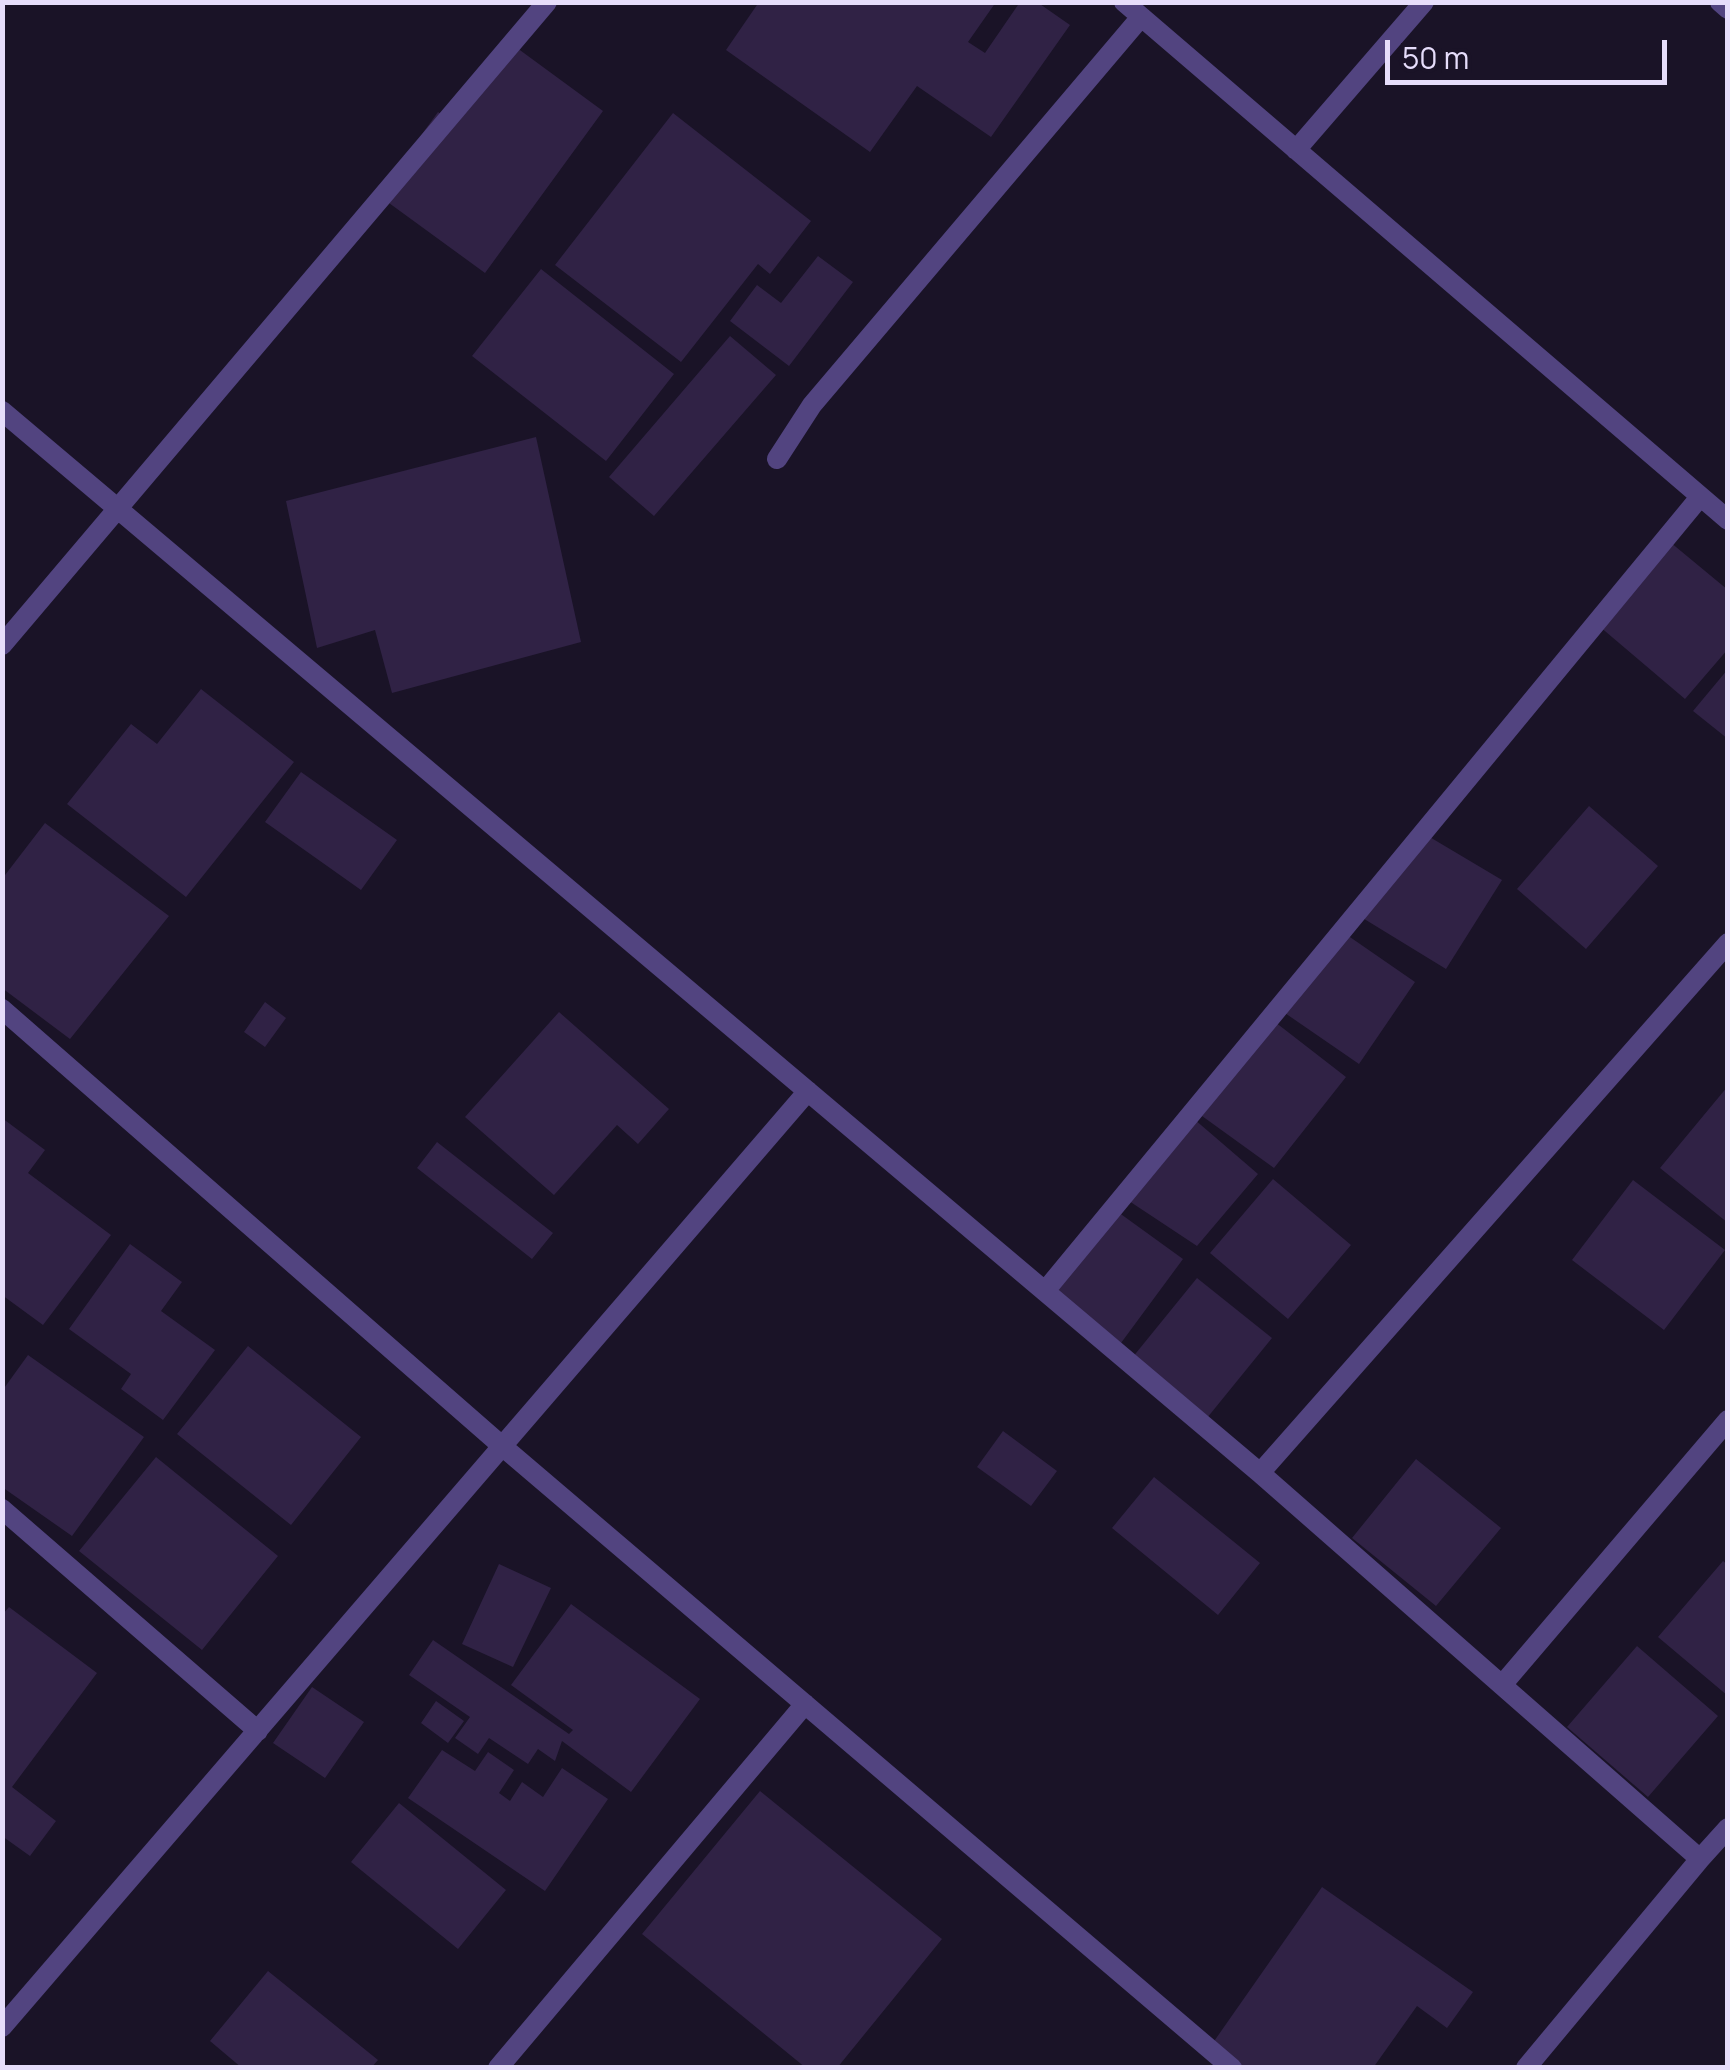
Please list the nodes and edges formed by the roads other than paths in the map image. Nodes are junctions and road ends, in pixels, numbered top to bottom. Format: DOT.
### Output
graph roads {
  1 [pos="547,2"];
  2 [pos="1124,2"];
  3 [pos="1424,2"];
  4 [pos="1720,2"];
  5 [pos="1728,8"];
  6 [pos="1141,17"];
  7 [pos="1296,150"];
  8 [pos="2,411"];
  9 [pos="777,459"];
  10 [pos="1700,497"];
  11 [pos="119,510"];
  12 [pos="1728,520"];
  13 [pos="2,645"];
  14 [pos="1728,943"];
  15 [pos="2,1009"];
  16 [pos="808,1091"];
  17 [pos="1045,1290"];
  18 [pos="1728,1420"];
  19 [pos="502,1446"];
  20 [pos="1260,1472"];
  21 [pos="2,1509"];
  22 [pos="1502,1685"];
  23 [pos="806,1704"];
  24 [pos="258,1731"];
  25 [pos="1728,1828"];
  26 [pos="1700,1860"];
  27 [pos="2,2028"];
  28 [pos="498,2068"];
  29 [pos="1232,2068"];
  30 [pos="1526,2068"];
  1 -- 11 [label="street"];
  2 -- 6 [label="street"];
  3 -- 7 [label="street"];
  4 -- 5 [label="street"];
  6 -- 7 [label="street"];
  6 -- 9 [label="street"];
  7 -- 10 [label="street"];
  8 -- 11 [label="street"];
  10 -- 12 [label="street"];
  10 -- 17 [label="street"];
  11 -- 13 [label="street"];
  11 -- 16 [label="street"];
  14 -- 20 [label="street"];
  15 -- 19 [label="street"];
  16 -- 17 [label="street"];
  16 -- 19 [label="street"];
  17 -- 20 [label="street"];
  18 -- 22 [label="street"];
  19 -- 23 [label="street"];
  19 -- 24 [label="street"];
  20 -- 22 [label="street"];
  21 -- 24 [label="street"];
  22 -- 26 [label="street"];
  23 -- 28 [label="street"];
  23 -- 29 [label="street"];
  24 -- 27 [label="street"];
  25 -- 26 [label="street"];
  26 -- 30 [label="street"];
}
